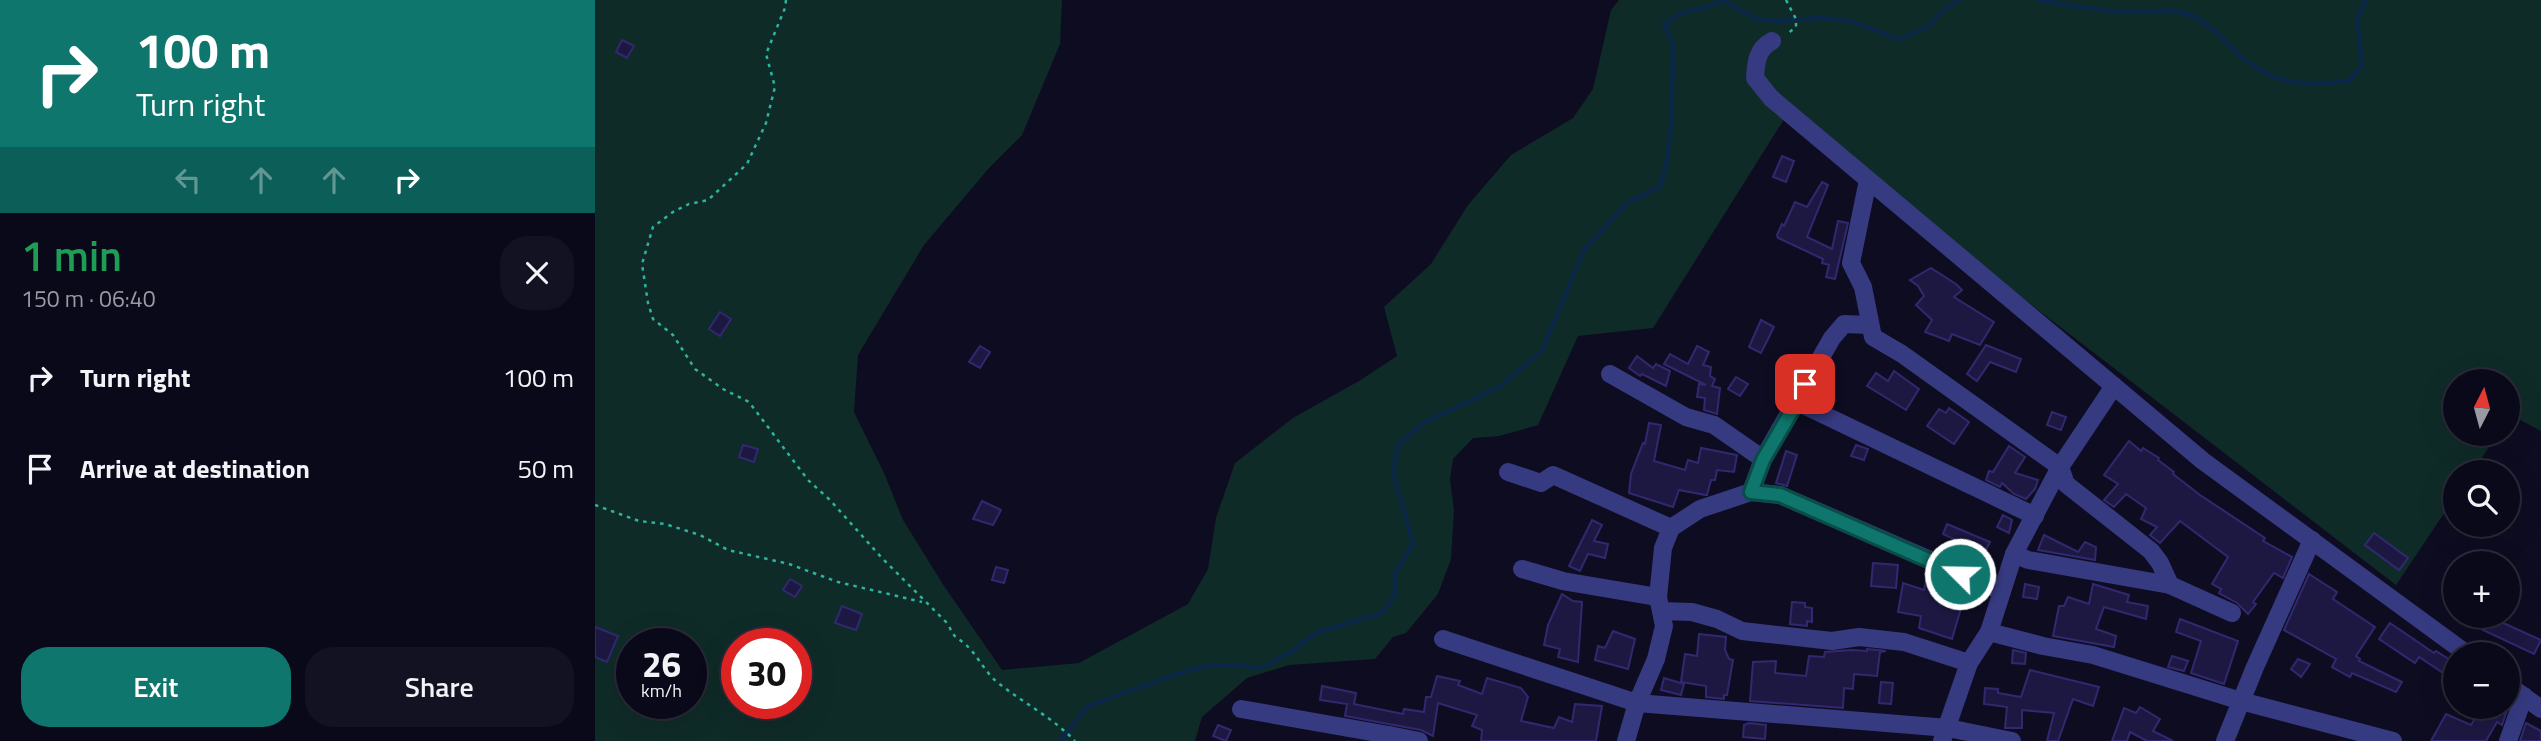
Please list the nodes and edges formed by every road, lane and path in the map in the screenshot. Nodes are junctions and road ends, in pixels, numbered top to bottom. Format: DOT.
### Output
graph roads {
  1 [pos="786,0"];
  2 [pos="1786,0"];
  3 [pos="1772,41"];
  4 [pos="1868,180"];
  5 [pos="1871,325"];
  6 [pos="1610,374"];
  7 [pos="2114,386"];
  8 [pos="1797,402"];
  9 [pos="1763,460"];
  10 [pos="2060,467"];
  11 [pos="1508,472"];
  12 [pos="1751,492"];
  13 [pos="595,505"];
  14 [pos="2035,516"];
  15 [pos="1671,528"];
  16 [pos="2312,540"];
  17 [pos="2014,554"];
  18 [pos="1522,569"];
  19 [pos="2170,585"];
  20 [pos="2002,591"];
  21 [pos="925,603"];
  22 [pos="1659,604"];
  23 [pos="2232,612"];
  24 [pos="1989,632"];
  25 [pos="1443,639"];
  26 [pos="2451,642"];
  27 [pos="1969,663"];
  28 [pos="2520,693"];
  29 [pos="2524,696"];
  30 [pos="2241,701"];
  31 [pos="1637,703"];
  32 [pos="1241,709"];
  33 [pos="2541,709"];
  34 [pos="1945,735"];
  35 [pos="1388,738"];
  36 [pos="1075,741"];
  37 [pos="1419,741"];
  38 [pos="1626,741"];
  39 [pos="2012,741"];
  40 [pos="2225,741"];
  41 [pos="2393,741"];
  42 [pos="2508,741"];
  1 -- 21 [label="path"];
  2 -- 3 [label="path"];
  3 -- 4 [label="street"];
  4 -- 5 [label="street"];
  4 -- 7 [label="street"];
  5 -- 8 [label="street"];
  5 -- 10 [label="street"];
  6 -- 9 [label="street"];
  7 -- 10 [label="street"];
  7 -- 16 [label="street"];
  8 -- 9 [label="street"];
  8 -- 14 [label="street"];
  9 -- 12 [label="street"];
  10 -- 14 [label="street"];
  10 -- 19 [label="street"];
  11 -- 15 [label="street"];
  12 -- 15 [label="street"];
  12 -- 20 [label="street"];
  13 -- 21 [label="path"];
  14 -- 17 [label="street"];
  15 -- 22 [label="street"];
  16 -- 26 [label="street"];
  16 -- 30 [label="street"];
  17 -- 19 [label="street"];
  17 -- 20 [label="street"];
  18 -- 22 [label="street"];
  19 -- 23 [label="street"];
  20 -- 24 [label="street"];
  21 -- 36 [label="path"];
  22 -- 27 [label="street"];
  22 -- 31 [label="street"];
  24 -- 27 [label="street"];
  24 -- 30 [label="street"];
  25 -- 31 [label="street"];
  27 -- 34 [label="street"];
  28 -- 29 [label="street"];
  29 -- 33 [label="street"];
  29 -- 42 [label="street"];
  30 -- 40 [label="street"];
  30 -- 41 [label="street"];
  31 -- 34 [label="street"];
  31 -- 38 [label="street"];
  32 -- 35 [label="street"];
  34 -- 39 [label="street"];
  35 -- 37 [label="street"];
}
